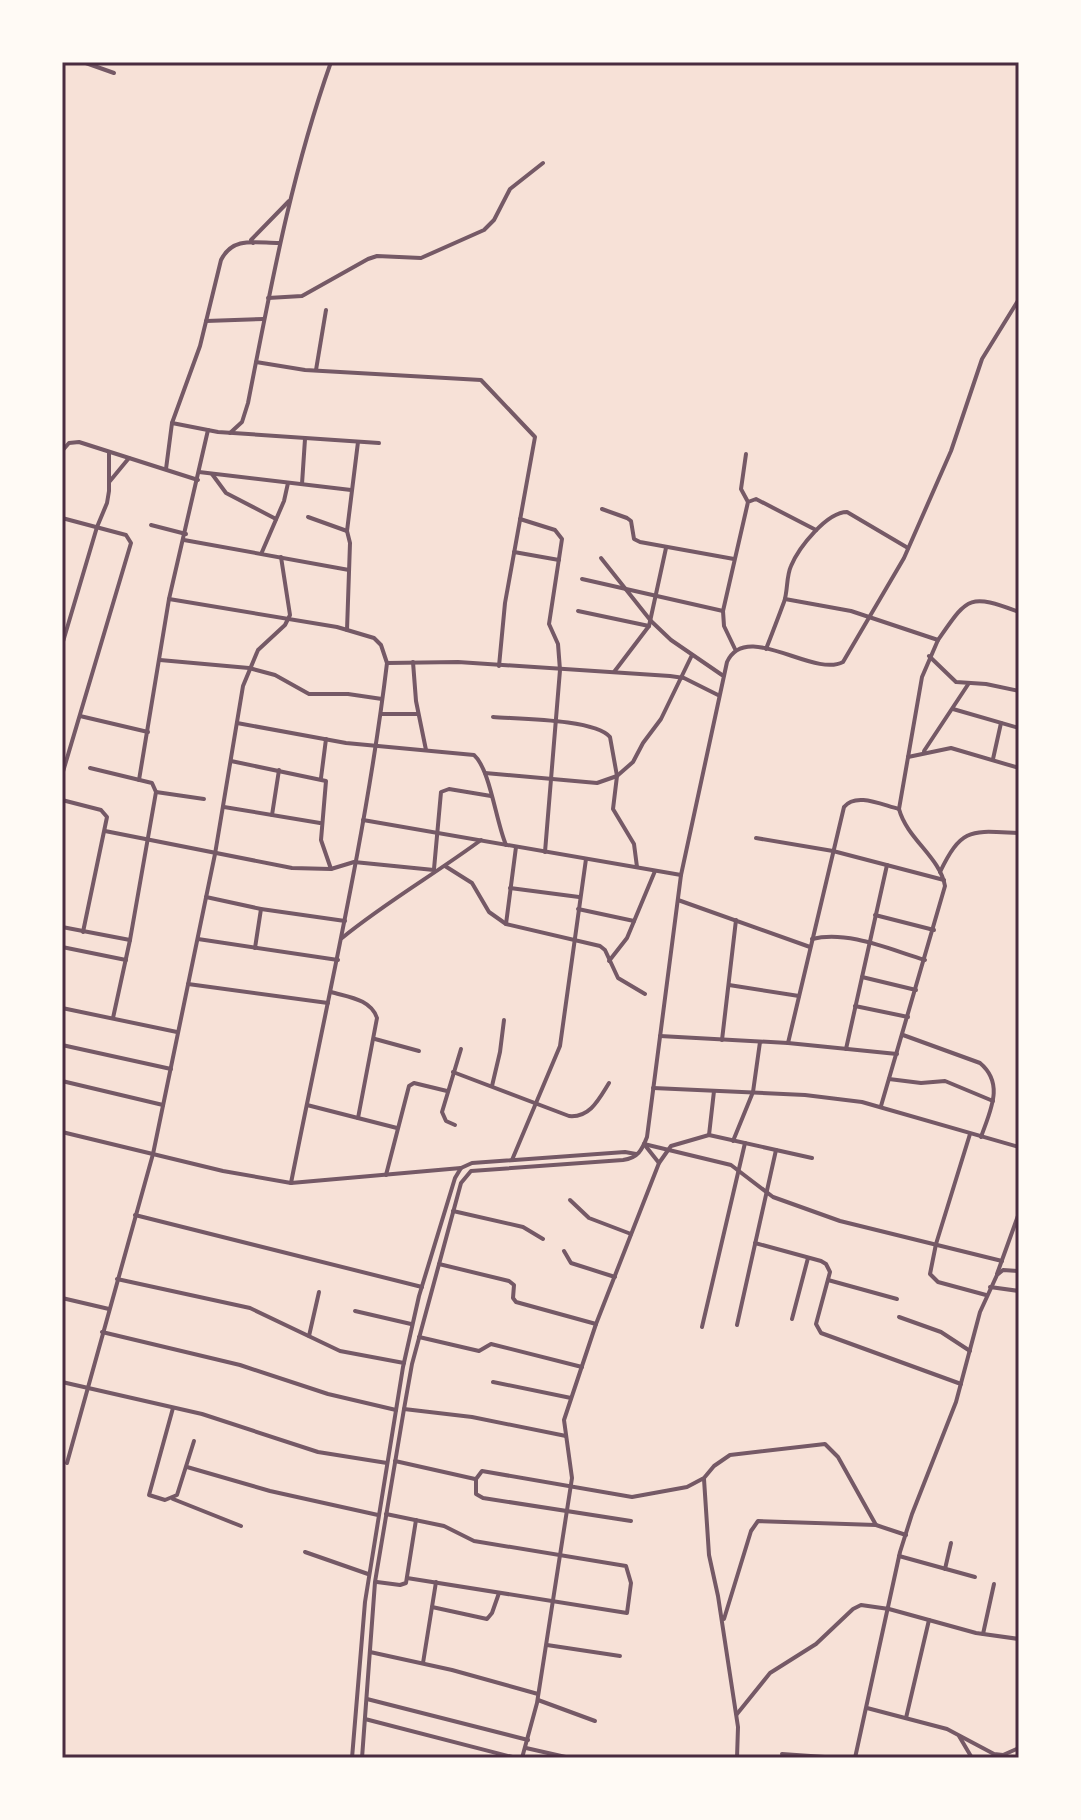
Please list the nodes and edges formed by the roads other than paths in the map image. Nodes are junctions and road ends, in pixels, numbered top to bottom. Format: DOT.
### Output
graph roads {
  1 [pos="83,62"];
  2 [pos="331,62"];
  3 [pos="114,73"];
  4 [pos="543,163"];
  5 [pos="289,201"];
  6 [pos="253,243"];
  7 [pos="279,243"];
  8 [pos="268,298"];
  9 [pos="1019,299"];
  10 [pos="326,310"];
  11 [pos="264,319"];
  12 [pos="206,321"];
  13 [pos="256,362"];
  14 [pos="316,370"];
  15 [pos="172,423"];
  16 [pos="208,430"];
  17 [pos="230,433"];
  18 [pos="305,439"];
  19 [pos="358,442"];
  20 [pos="379,443"];
  21 [pos="62,451"];
  22 [pos="109,452"];
  23 [pos="746,454"];
  24 [pos="129,458"];
  25 [pos="166,469"];
  26 [pos="199,472"];
  27 [pos="212,474"];
  28 [pos="198,480"];
  29 [pos="109,481"];
  30 [pos="288,483"];
  31 [pos="302,485"];
  32 [pos="351,490"];
  33 [pos="748,502"];
  34 [pos="602,509"];
  35 [pos="308,517"];
  36 [pos="62,518"];
  37 [pos="276,519"];
  38 [pos="520,519"];
  39 [pos="151,525"];
  40 [pos="97,527"];
  41 [pos="816,530"];
  42 [pos="347,531"];
  43 [pos="185,537"];
  44 [pos="666,548"];
  45 [pos="908,548"];
  46 [pos="514,552"];
  47 [pos="261,553"];
  48 [pos="281,557"];
  49 [pos="601,558"];
  50 [pos="734,559"];
  51 [pos="560,560"];
  52 [pos="349,570"];
  53 [pos="582,579"];
  54 [pos="626,590"];
  55 [pos="657,596"];
  56 [pos="169,599"];
  57 [pos="785,599"];
  58 [pos="578,611"];
  59 [pos="723,611"];
  60 [pos="1019,612"];
  61 [pos="869,616"];
  62 [pos="289,618"];
  63 [pos="650,624"];
  64 [pos="347,630"];
  65 [pos="938,640"];
  66 [pos="62,645"];
  67 [pos="735,649"];
  68 [pos="766,649"];
  69 [pos="692,655"];
  70 [pos="929,656"];
  71 [pos="160,660"];
  72 [pos="413,662"];
  73 [pos="387,663"];
  74 [pos="499,666"];
  75 [pos="249,668"];
  76 [pos="560,670"];
  77 [pos="613,673"];
  78 [pos="723,676"];
  79 [pos="682,677"];
  80 [pos="969,683"];
  81 [pos="1019,691"];
  82 [pos="718,695"];
  83 [pos="382,700"];
  84 [pos="953,709"];
  85 [pos="381,714"];
  86 [pos="418,714"];
  87 [pos="80,716"];
  88 [pos="493,717"];
  89 [pos="237,723"];
  90 [pos="556,723"];
  91 [pos="1001,723"];
  92 [pos="1019,728"];
  93 [pos="149,732"];
  94 [pos="326,739"];
  95 [pos="377,746"];
  96 [pos="426,750"];
  97 [pos="922,754"];
  98 [pos="908,757"];
  99 [pos="992,760"];
  100 [pos="231,761"];
  101 [pos="90,768"];
  102 [pos="1019,768"];
  103 [pos="279,770"];
  104 [pos="485,773"];
  105 [pos="62,775"];
  106 [pos="617,776"];
  107 [pos="321,778"];
  108 [pos="139,780"];
  109 [pos="552,780"];
  110 [pos="156,792"];
  111 [pos="491,796"];
  112 [pos="204,799"];
  113 [pos="62,800"];
  114 [pos="224,807"];
  115 [pos="899,809"];
  116 [pos="272,815"];
  117 [pos="363,820"];
  118 [pos="321,823"];
  119 [pos="105,831"];
  120 [pos="438,832"];
  121 [pos="1019,833"];
  122 [pos="756,838"];
  123 [pos="148,839"];
  124 [pos="481,840"];
  125 [pos="506,845"];
  126 [pos="516,847"];
  127 [pos="833,851"];
  128 [pos="545,852"];
  129 [pos="215,854"];
  130 [pos="586,859"];
  131 [pos="354,862"];
  132 [pos="887,865"];
  133 [pos="445,866"];
  134 [pos="637,868"];
  135 [pos="331,869"];
  136 [pos="655,871"];
  137 [pos="433,872"];
  138 [pos="940,872"];
  139 [pos="681,875"];
  140 [pos="944,880"];
  141 [pos="510,888"];
  142 [pos="206,897"];
  143 [pos="580,897"];
  144 [pos="678,900"];
  145 [pos="261,909"];
  146 [pos="578,909"];
  147 [pos="875,915"];
  148 [pos="736,920"];
  149 [pos="345,921"];
  150 [pos="635,921"];
  151 [pos="506,924"];
  152 [pos="62,927"];
  153 [pos="934,930"];
  154 [pos="83,932"];
  155 [pos="342,938"];
  156 [pos="197,939"];
  157 [pos="812,939"];
  158 [pos="130,940"];
  159 [pos="573,940"];
  160 [pos="871,944"];
  161 [pos="62,947"];
  162 [pos="810,947"];
  163 [pos="255,948"];
  164 [pos="126,960"];
  165 [pos="338,960"];
  166 [pos="925,960"];
  167 [pos="609,961"];
  168 [pos="862,977"];
  169 [pos="187,984"];
  170 [pos="729,985"];
  171 [pos="916,990"];
  172 [pos="331,992"];
  173 [pos="645,994"];
  174 [pos="799,996"];
  175 [pos="328,1003"];
  176 [pos="855,1006"];
  177 [pos="62,1008"];
  178 [pos="908,1017"];
  179 [pos="113,1018"];
  180 [pos="504,1020"];
  181 [pos="178,1032"];
  182 [pos="903,1035"];
  183 [pos="659,1036"];
  184 [pos="375,1039"];
  185 [pos="722,1040"];
  186 [pos="760,1042"];
  187 [pos="788,1043"];
  188 [pos="62,1045"];
  189 [pos="461,1049"];
  190 [pos="846,1049"];
  191 [pos="419,1051"];
  192 [pos="897,1054"];
  193 [pos="171,1069"];
  194 [pos="453,1072"];
  195 [pos="889,1079"];
  196 [pos="62,1081"];
  197 [pos="609,1083"];
  198 [pos="492,1086"];
  199 [pos="653,1088"];
  200 [pos="447,1091"];
  201 [pos="714,1091"];
  202 [pos="753,1092"];
  203 [pos="993,1101"];
  204 [pos="535,1102"];
  205 [pos="163,1105"];
  206 [pos="307,1105"];
  207 [pos="881,1106"];
  208 [pos="358,1118"];
  209 [pos="455,1125"];
  210 [pos="397,1128"];
  211 [pos="62,1132"];
  212 [pos="970,1134"];
  213 [pos="709,1135"];
  214 [pos="981,1137"];
  215 [pos="733,1141"];
  216 [pos="745,1143"];
  217 [pos="644,1144"];
  218 [pos="1019,1147"];
  219 [pos="667,1149"];
  220 [pos="776,1150"];
  221 [pos="153,1154"];
  222 [pos="638,1155"];
  223 [pos="812,1158"];
  224 [pos="512,1160"];
  225 [pos="659,1163"];
  226 [pos="461,1168"];
  227 [pos="738,1169"];
  228 [pos="386,1175"];
  229 [pos="291,1183"];
  230 [pos="767,1193"];
  231 [pos="570,1200"];
  232 [pos="453,1211"];
  233 [pos="1019,1213"];
  234 [pos="135,1215"];
  235 [pos="631,1234"];
  236 [pos="543,1239"];
  237 [pos="755,1243"];
  238 [pos="936,1244"];
  239 [pos="564,1251"];
  240 [pos="808,1258"];
  241 [pos="1002,1261"];
  242 [pos="439,1264"];
  243 [pos="1019,1271"];
  244 [pos="997,1275"];
  245 [pos="615,1277"];
  246 [pos="117,1279"];
  247 [pos="828,1280"];
  248 [pos="422,1287"];
  249 [pos="990,1287"];
  250 [pos="1019,1291"];
  251 [pos="319,1292"];
  252 [pos="986,1295"];
  253 [pos="62,1298"];
  254 [pos="897,1299"];
  255 [pos="109,1309"];
  256 [pos="355,1311"];
  257 [pos="899,1317"];
  258 [pos="792,1319"];
  259 [pos="412,1324"];
  260 [pos="596,1324"];
  261 [pos="737,1325"];
  262 [pos="702,1327"];
  263 [pos="102,1332"];
  264 [pos="309,1336"];
  265 [pos="419,1337"];
  266 [pos="970,1351"];
  267 [pos="404,1363"];
  268 [pos="582,1367"];
  269 [pos="62,1382"];
  270 [pos="493,1382"];
  271 [pos="961,1384"];
  272 [pos="88,1388"];
  273 [pos="571,1398"];
  274 [pos="174,1407"];
  275 [pos="404,1409"];
  276 [pos="396,1410"];
  277 [pos="566,1436"];
  278 [pos="194,1441"];
  279 [pos="395,1461"];
  280 [pos="67,1463"];
  281 [pos="387,1463"];
  282 [pos="187,1467"];
  283 [pos="704,1478"];
  284 [pos="476,1479"];
  285 [pos="570,1485"];
  286 [pos="173,1499"];
  287 [pos="567,1510"];
  288 [pos="386,1514"];
  289 [pos="378,1515"];
  290 [pos="416,1520"];
  291 [pos="631,1521"];
  292 [pos="876,1525"];
  293 [pos="241,1526"];
  294 [pos="906,1535"];
  295 [pos="951,1543"];
  296 [pos="305,1552"];
  297 [pos="560,1555"];
  298 [pos="899,1556"];
  299 [pos="945,1569"];
  300 [pos="368,1574"];
  301 [pos="975,1577"];
  302 [pos="407,1578"];
  303 [pos="375,1582"];
  304 [pos="436,1582"];
  305 [pos="994,1584"];
  306 [pos="500,1592"];
  307 [pos="553,1600"];
  308 [pos="432,1607"];
  309 [pos="889,1609"];
  310 [pos="929,1620"];
  311 [pos="722,1623"];
  312 [pos="983,1634"];
  313 [pos="1019,1639"];
  314 [pos="547,1645"];
  315 [pos="370,1652"];
  316 [pos="620,1656"];
  317 [pos="423,1663"];
  318 [pos="538,1697"];
  319 [pos="367,1699"];
  320 [pos="867,1708"];
  321 [pos="737,1714"];
  322 [pos="906,1718"];
  323 [pos="365,1719"];
  324 [pos="595,1721"];
  325 [pos="958,1733"];
  326 [pos="528,1740"];
  327 [pos="526,1748"];
  328 [pos="1019,1748"];
  329 [pos="782,1754"];
  330 [pos="352,1758"];
  331 [pos="362,1758"];
  332 [pos="519,1758"];
  333 [pos="570,1758"];
  334 [pos="737,1758"];
  335 [pos="839,1758"];
  336 [pos="855,1758"];
  337 [pos="972,1758"];
  1 -- 3 [label="street"];
  2 -- 5 [label="street"];
  4 -- 8 [label="street"];
  5 -- 6 [label="street"];
  5 -- 7 [label="street"];
  6 -- 7 [label="street"];
  6 -- 12 [label="street"];
  7 -- 8 [label="street"];
  8 -- 11 [label="street"];
  9 -- 45 [label="street"];
  10 -- 14 [label="street"];
  11 -- 12 [label="street"];
  11 -- 13 [label="street"];
  12 -- 15 [label="street"];
  13 -- 14 [label="street"];
  13 -- 17 [label="street"];
  14 -- 38 [label="street"];
  15 -- 16 [label="street"];
  15 -- 25 [label="street"];
  16 -- 17 [label="street"];
  16 -- 26 [label="street"];
  17 -- 18 [label="street"];
  18 -- 19 [label="street"];
  18 -- 31 [label="street"];
  19 -- 20 [label="street"];
  19 -- 32 [label="street"];
  21 -- 22 [label="street"];
  22 -- 24 [label="street"];
  22 -- 29 [label="street"];
  23 -- 33 [label="street"];
  24 -- 25 [label="street"];
  24 -- 29 [label="street"];
  25 -- 28 [label="street"];
  26 -- 27 [label="street"];
  26 -- 28 [label="street"];
  27 -- 30 [label="street"];
  27 -- 37 [label="street"];
  28 -- 43 [label="street"];
  29 -- 40 [label="street"];
  30 -- 31 [label="street"];
  30 -- 37 [label="street"];
  31 -- 32 [label="street"];
  32 -- 42 [label="street"];
  33 -- 41 [label="street"];
  33 -- 50 [label="street"];
  34 -- 44 [label="street"];
  35 -- 42 [label="street"];
  36 -- 40 [label="street"];
  37 -- 47 [label="street"];
  38 -- 46 [label="street"];
  38 -- 51 [label="street"];
  39 -- 43 [label="street"];
  40 -- 66 [label="street"];
  40 -- 87 [label="street"];
  41 -- 45 [label="street"];
  41 -- 57 [label="street"];
  42 -- 52 [label="street"];
  43 -- 47 [label="street"];
  43 -- 56 [label="street"];
  44 -- 50 [label="street"];
  44 -- 55 [label="street"];
  45 -- 61 [label="street"];
  46 -- 51 [label="street"];
  46 -- 74 [label="street"];
  47 -- 48 [label="street"];
  48 -- 52 [label="street"];
  48 -- 62 [label="street"];
  49 -- 54 [label="street"];
  50 -- 59 [label="street"];
  51 -- 76 [label="street"];
  52 -- 64 [label="street"];
  53 -- 54 [label="street"];
  54 -- 55 [label="street"];
  54 -- 63 [label="street"];
  55 -- 59 [label="street"];
  55 -- 63 [label="street"];
  56 -- 62 [label="street"];
  56 -- 71 [label="street"];
  57 -- 61 [label="street"];
  57 -- 68 [label="street"];
  58 -- 63 [label="street"];
  59 -- 67 [label="street"];
  60 -- 65 [label="street"];
  61 -- 65 [label="street"];
  61 -- 68 [label="street"];
  62 -- 64 [label="street"];
  62 -- 75 [label="street"];
  63 -- 69 [label="street"];
  63 -- 77 [label="street"];
  64 -- 73 [label="street"];
  65 -- 70 [label="street"];
  67 -- 68 [label="street"];
  67 -- 78 [label="street"];
  69 -- 78 [label="street"];
  69 -- 79 [label="street"];
  70 -- 80 [label="street"];
  70 -- 98 [label="street"];
  71 -- 75 [label="street"];
  71 -- 93 [label="street"];
  72 -- 73 [label="street"];
  72 -- 74 [label="street"];
  72 -- 86 [label="street"];
  73 -- 83 [label="street"];
  74 -- 76 [label="street"];
  75 -- 83 [label="street"];
  75 -- 89 [label="street"];
  76 -- 77 [label="street"];
  76 -- 90 [label="street"];
  77 -- 79 [label="street"];
  78 -- 82 [label="street"];
  79 -- 82 [label="street"];
  79 -- 106 [label="street"];
  80 -- 81 [label="street"];
  80 -- 84 [label="street"];
  82 -- 139 [label="street"];
  83 -- 85 [label="street"];
  84 -- 91 [label="street"];
  84 -- 97 [label="street"];
  85 -- 86 [label="street"];
  85 -- 95 [label="street"];
  86 -- 96 [label="street"];
  87 -- 93 [label="street"];
  87 -- 105 [label="street"];
  88 -- 90 [label="street"];
  89 -- 94 [label="street"];
  89 -- 100 [label="street"];
  90 -- 106 [label="street"];
  90 -- 109 [label="street"];
  91 -- 92 [label="street"];
  91 -- 99 [label="street"];
  93 -- 108 [label="street"];
  94 -- 95 [label="street"];
  94 -- 107 [label="street"];
  95 -- 96 [label="street"];
  95 -- 117 [label="street"];
  96 -- 104 [label="street"];
  97 -- 98 [label="street"];
  97 -- 99 [label="street"];
  98 -- 115 [label="street"];
  99 -- 102 [label="street"];
  100 -- 103 [label="street"];
  100 -- 114 [label="street"];
  101 -- 108 [label="street"];
  103 -- 107 [label="street"];
  103 -- 116 [label="street"];
  104 -- 109 [label="street"];
  104 -- 111 [label="street"];
  106 -- 109 [label="street"];
  106 -- 134 [label="street"];
  107 -- 118 [label="street"];
  108 -- 110 [label="street"];
  109 -- 128 [label="street"];
  110 -- 112 [label="street"];
  110 -- 123 [label="street"];
  111 -- 120 [label="street"];
  111 -- 125 [label="street"];
  113 -- 119 [label="street"];
  114 -- 116 [label="street"];
  114 -- 129 [label="street"];
  115 -- 127 [label="street"];
  115 -- 138 [label="street"];
  116 -- 118 [label="street"];
  117 -- 120 [label="street"];
  117 -- 131 [label="street"];
  118 -- 135 [label="street"];
  119 -- 123 [label="street"];
  119 -- 154 [label="street"];
  120 -- 124 [label="street"];
  120 -- 137 [label="street"];
  121 -- 138 [label="street"];
  122 -- 127 [label="street"];
  123 -- 129 [label="street"];
  123 -- 158 [label="street"];
  124 -- 125 [label="street"];
  124 -- 133 [label="street"];
  125 -- 126 [label="street"];
  126 -- 128 [label="street"];
  126 -- 141 [label="street"];
  127 -- 132 [label="street"];
  127 -- 157 [label="street"];
  128 -- 130 [label="street"];
  129 -- 135 [label="street"];
  129 -- 142 [label="street"];
  130 -- 134 [label="street"];
  130 -- 143 [label="street"];
  131 -- 135 [label="street"];
  131 -- 137 [label="street"];
  131 -- 149 [label="street"];
  132 -- 140 [label="street"];
  132 -- 147 [label="street"];
  133 -- 137 [label="street"];
  133 -- 151 [label="street"];
  134 -- 136 [label="street"];
  136 -- 139 [label="street"];
  136 -- 150 [label="street"];
  137 -- 155 [label="street"];
  138 -- 140 [label="street"];
  139 -- 144 [label="street"];
  140 -- 153 [label="street"];
  141 -- 143 [label="street"];
  141 -- 151 [label="street"];
  142 -- 145 [label="street"];
  142 -- 156 [label="street"];
  143 -- 146 [label="street"];
  144 -- 148 [label="street"];
  144 -- 183 [label="street"];
  145 -- 149 [label="street"];
  145 -- 163 [label="street"];
  146 -- 150 [label="street"];
  146 -- 159 [label="street"];
  147 -- 153 [label="street"];
  147 -- 160 [label="street"];
  148 -- 162 [label="street"];
  148 -- 170 [label="street"];
  149 -- 155 [label="street"];
  150 -- 167 [label="street"];
  151 -- 159 [label="street"];
  152 -- 154 [label="street"];
  153 -- 166 [label="street"];
  154 -- 158 [label="street"];
  155 -- 165 [label="street"];
  156 -- 163 [label="street"];
  156 -- 169 [label="street"];
  157 -- 160 [label="street"];
  157 -- 162 [label="street"];
  158 -- 164 [label="street"];
  159 -- 167 [label="street"];
  159 -- 204 [label="street"];
  160 -- 166 [label="street"];
  160 -- 168 [label="street"];
  161 -- 164 [label="street"];
  162 -- 174 [label="street"];
  163 -- 165 [label="street"];
  164 -- 179 [label="street"];
  165 -- 172 [label="street"];
  166 -- 171 [label="street"];
  167 -- 173 [label="street"];
  168 -- 171 [label="street"];
  168 -- 176 [label="street"];
  169 -- 175 [label="street"];
  169 -- 181 [label="street"];
  170 -- 174 [label="street"];
  170 -- 185 [label="street"];
  171 -- 178 [label="street"];
  172 -- 175 [label="street"];
  172 -- 184 [label="street"];
  174 -- 187 [label="street"];
  175 -- 206 [label="street"];
  176 -- 178 [label="street"];
  176 -- 190 [label="street"];
  177 -- 179 [label="street"];
  178 -- 182 [label="street"];
  179 -- 181 [label="street"];
  180 -- 198 [label="street"];
  181 -- 193 [label="street"];
  182 -- 192 [label="street"];
  182 -- 203 [label="street"];
  183 -- 185 [label="street"];
  183 -- 199 [label="street"];
  184 -- 191 [label="street"];
  184 -- 208 [label="street"];
  185 -- 186 [label="street"];
  186 -- 187 [label="street"];
  186 -- 202 [label="street"];
  187 -- 190 [label="street"];
  188 -- 193 [label="street"];
  189 -- 194 [label="street"];
  190 -- 192 [label="street"];
  192 -- 195 [label="street"];
  193 -- 205 [label="street"];
  194 -- 198 [label="street"];
  194 -- 200 [label="street"];
  195 -- 203 [label="street"];
  195 -- 207 [label="street"];
  196 -- 205 [label="street"];
  197 -- 204 [label="street"];
  198 -- 204 [label="street"];
  199 -- 201 [label="street"];
  199 -- 217 [label="street"];
  200 -- 209 [label="street"];
  200 -- 210 [label="street"];
  201 -- 202 [label="street"];
  201 -- 213 [label="street"];
  202 -- 207 [label="street"];
  202 -- 215 [label="street"];
  203 -- 214 [label="street"];
  204 -- 224 [label="street"];
  205 -- 221 [label="street"];
  206 -- 208 [label="street"];
  206 -- 229 [label="street"];
  207 -- 212 [label="street"];
  208 -- 210 [label="street"];
  210 -- 228 [label="street"];
  211 -- 221 [label="street"];
  212 -- 214 [label="street"];
  212 -- 238 [label="street"];
  213 -- 215 [label="street"];
  213 -- 219 [label="street"];
  214 -- 218 [label="street"];
  215 -- 216 [label="street"];
  216 -- 220 [label="street"];
  216 -- 227 [label="street"];
  217 -- 219 [label="street"];
  217 -- 222 [label="street"];
  217 -- 225 [label="street"];
  219 -- 225 [label="street"];
  219 -- 227 [label="street"];
  220 -- 223 [label="street"];
  220 -- 230 [label="street"];
  221 -- 229 [label="street"];
  221 -- 234 [label="street"];
  222 -- 224 [label="street"];
  222 -- 232 [label="street"];
  224 -- 226 [label="street"];
  225 -- 235 [label="street"];
  226 -- 228 [label="street"];
  226 -- 248 [label="street"];
  227 -- 230 [label="street"];
  227 -- 262 [label="street"];
  228 -- 229 [label="street"];
  230 -- 237 [label="street"];
  230 -- 238 [label="street"];
  231 -- 235 [label="street"];
  232 -- 236 [label="street"];
  232 -- 242 [label="street"];
  233 -- 241 [label="street"];
  234 -- 246 [label="street"];
  234 -- 248 [label="street"];
  235 -- 245 [label="street"];
  237 -- 240 [label="street"];
  237 -- 261 [label="street"];
  238 -- 241 [label="street"];
  238 -- 252 [label="street"];
  239 -- 245 [label="street"];
  240 -- 247 [label="street"];
  240 -- 258 [label="street"];
  241 -- 244 [label="street"];
  242 -- 260 [label="street"];
  242 -- 265 [label="street"];
  243 -- 244 [label="street"];
  244 -- 249 [label="street"];
  245 -- 260 [label="street"];
  246 -- 255 [label="street"];
  246 -- 264 [label="street"];
  247 -- 254 [label="street"];
  247 -- 271 [label="street"];
  248 -- 259 [label="street"];
  249 -- 250 [label="street"];
  249 -- 252 [label="street"];
  251 -- 264 [label="street"];
  252 -- 266 [label="street"];
  253 -- 255 [label="street"];
  255 -- 263 [label="street"];
  256 -- 259 [label="street"];
  257 -- 266 [label="street"];
  259 -- 267 [label="street"];
  260 -- 268 [label="street"];
  263 -- 272 [label="street"];
  263 -- 276 [label="street"];
  264 -- 267 [label="street"];
  265 -- 268 [label="street"];
  265 -- 275 [label="street"];
  266 -- 271 [label="street"];
  267 -- 276 [label="street"];
  268 -- 273 [label="street"];
  269 -- 272 [label="street"];
  270 -- 273 [label="street"];
  271 -- 294 [label="street"];
  272 -- 274 [label="street"];
  272 -- 280 [label="street"];
  273 -- 277 [label="street"];
  274 -- 281 [label="street"];
  274 -- 286 [label="street"];
  275 -- 277 [label="street"];
  275 -- 279 [label="street"];
  276 -- 281 [label="street"];
  277 -- 285 [label="street"];
  278 -- 282 [label="street"];
  279 -- 284 [label="street"];
  279 -- 288 [label="street"];
  281 -- 289 [label="street"];
  282 -- 286 [label="street"];
  282 -- 289 [label="street"];
  283 -- 285 [label="street"];
  283 -- 292 [label="street"];
  283 -- 311 [label="street"];
  284 -- 285 [label="street"];
  284 -- 287 [label="street"];
  285 -- 287 [label="street"];
  286 -- 293 [label="street"];
  287 -- 291 [label="street"];
  287 -- 297 [label="street"];
  288 -- 290 [label="street"];
  288 -- 303 [label="street"];
  289 -- 300 [label="street"];
  290 -- 297 [label="street"];
  290 -- 302 [label="street"];
  292 -- 294 [label="street"];
  292 -- 311 [label="street"];
  294 -- 298 [label="street"];
  295 -- 299 [label="street"];
  296 -- 300 [label="street"];
  297 -- 307 [label="street"];
  297 -- 307 [label="street"];
  298 -- 299 [label="street"];
  298 -- 309 [label="street"];
  299 -- 301 [label="street"];
  300 -- 330 [label="street"];
  302 -- 303 [label="street"];
  302 -- 304 [label="street"];
  303 -- 315 [label="street"];
  304 -- 306 [label="street"];
  304 -- 308 [label="street"];
  305 -- 312 [label="street"];
  306 -- 307 [label="street"];
  306 -- 308 [label="street"];
  307 -- 314 [label="street"];
  308 -- 317 [label="street"];
  309 -- 310 [label="street"];
  309 -- 320 [label="street"];
  309 -- 321 [label="street"];
  310 -- 312 [label="street"];
  310 -- 322 [label="street"];
  311 -- 321 [label="street"];
  312 -- 313 [label="street"];
  314 -- 316 [label="street"];
  314 -- 318 [label="street"];
  315 -- 317 [label="street"];
  315 -- 319 [label="street"];
  317 -- 318 [label="street"];
  318 -- 324 [label="street"];
  318 -- 326 [label="street"];
  319 -- 323 [label="street"];
  319 -- 326 [label="street"];
  320 -- 322 [label="street"];
  320 -- 336 [label="street"];
  321 -- 334 [label="street"];
  322 -- 325 [label="street"];
  323 -- 331 [label="street"];
  323 -- 332 [label="street"];
  325 -- 328 [label="street"];
  325 -- 337 [label="street"];
  326 -- 327 [label="street"];
  327 -- 332 [label="street"];
  327 -- 333 [label="street"];
  329 -- 335 [label="street"];
}
